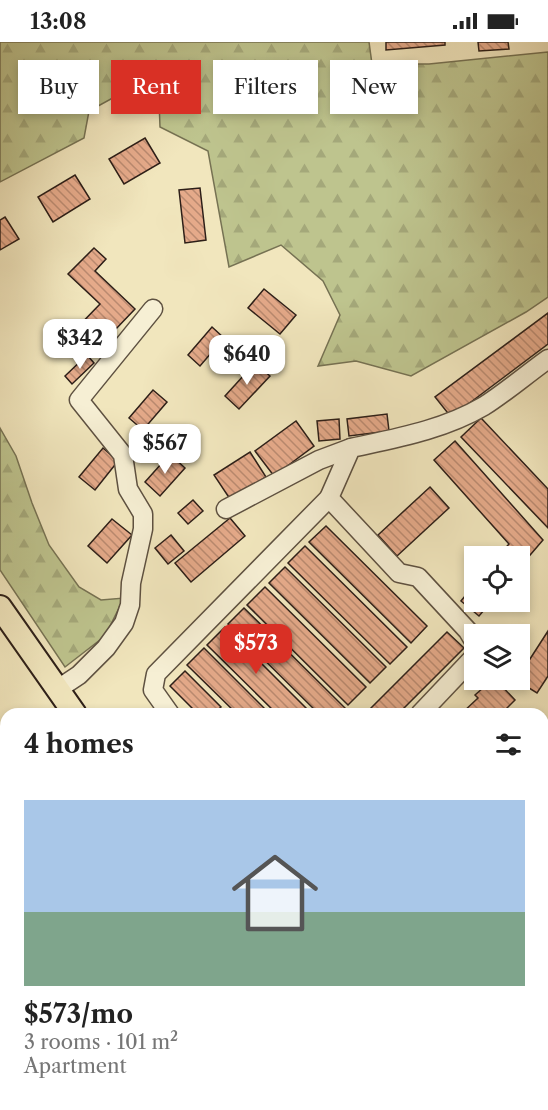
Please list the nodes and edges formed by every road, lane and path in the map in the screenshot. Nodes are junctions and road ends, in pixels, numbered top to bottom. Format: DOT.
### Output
graph roads {
  1 [pos="153,309"];
  2 [pos="548,359"];
  3 [pos="351,447"];
  4 [pos="329,498"];
  5 [pos="226,509"];
  6 [pos="0,607"];
  7 [pos="464,627"];
  8 [pos="464,668"];
  9 [pos="58,689"];
  10 [pos="71,708"];
  11 [pos="166,708"];
  12 [pos="426,708"];
  1 -- 9 [label="street"];
  2 -- 3 [label="street"];
  3 -- 4 [label="street"];
  3 -- 5 [label="street"];
  4 -- 7 [label="street"];
  4 -- 11 [label="street"];
  6 -- 9 [label="main road"];
  8 -- 12 [label="street"];
  9 -- 10 [label="main road"];
}
